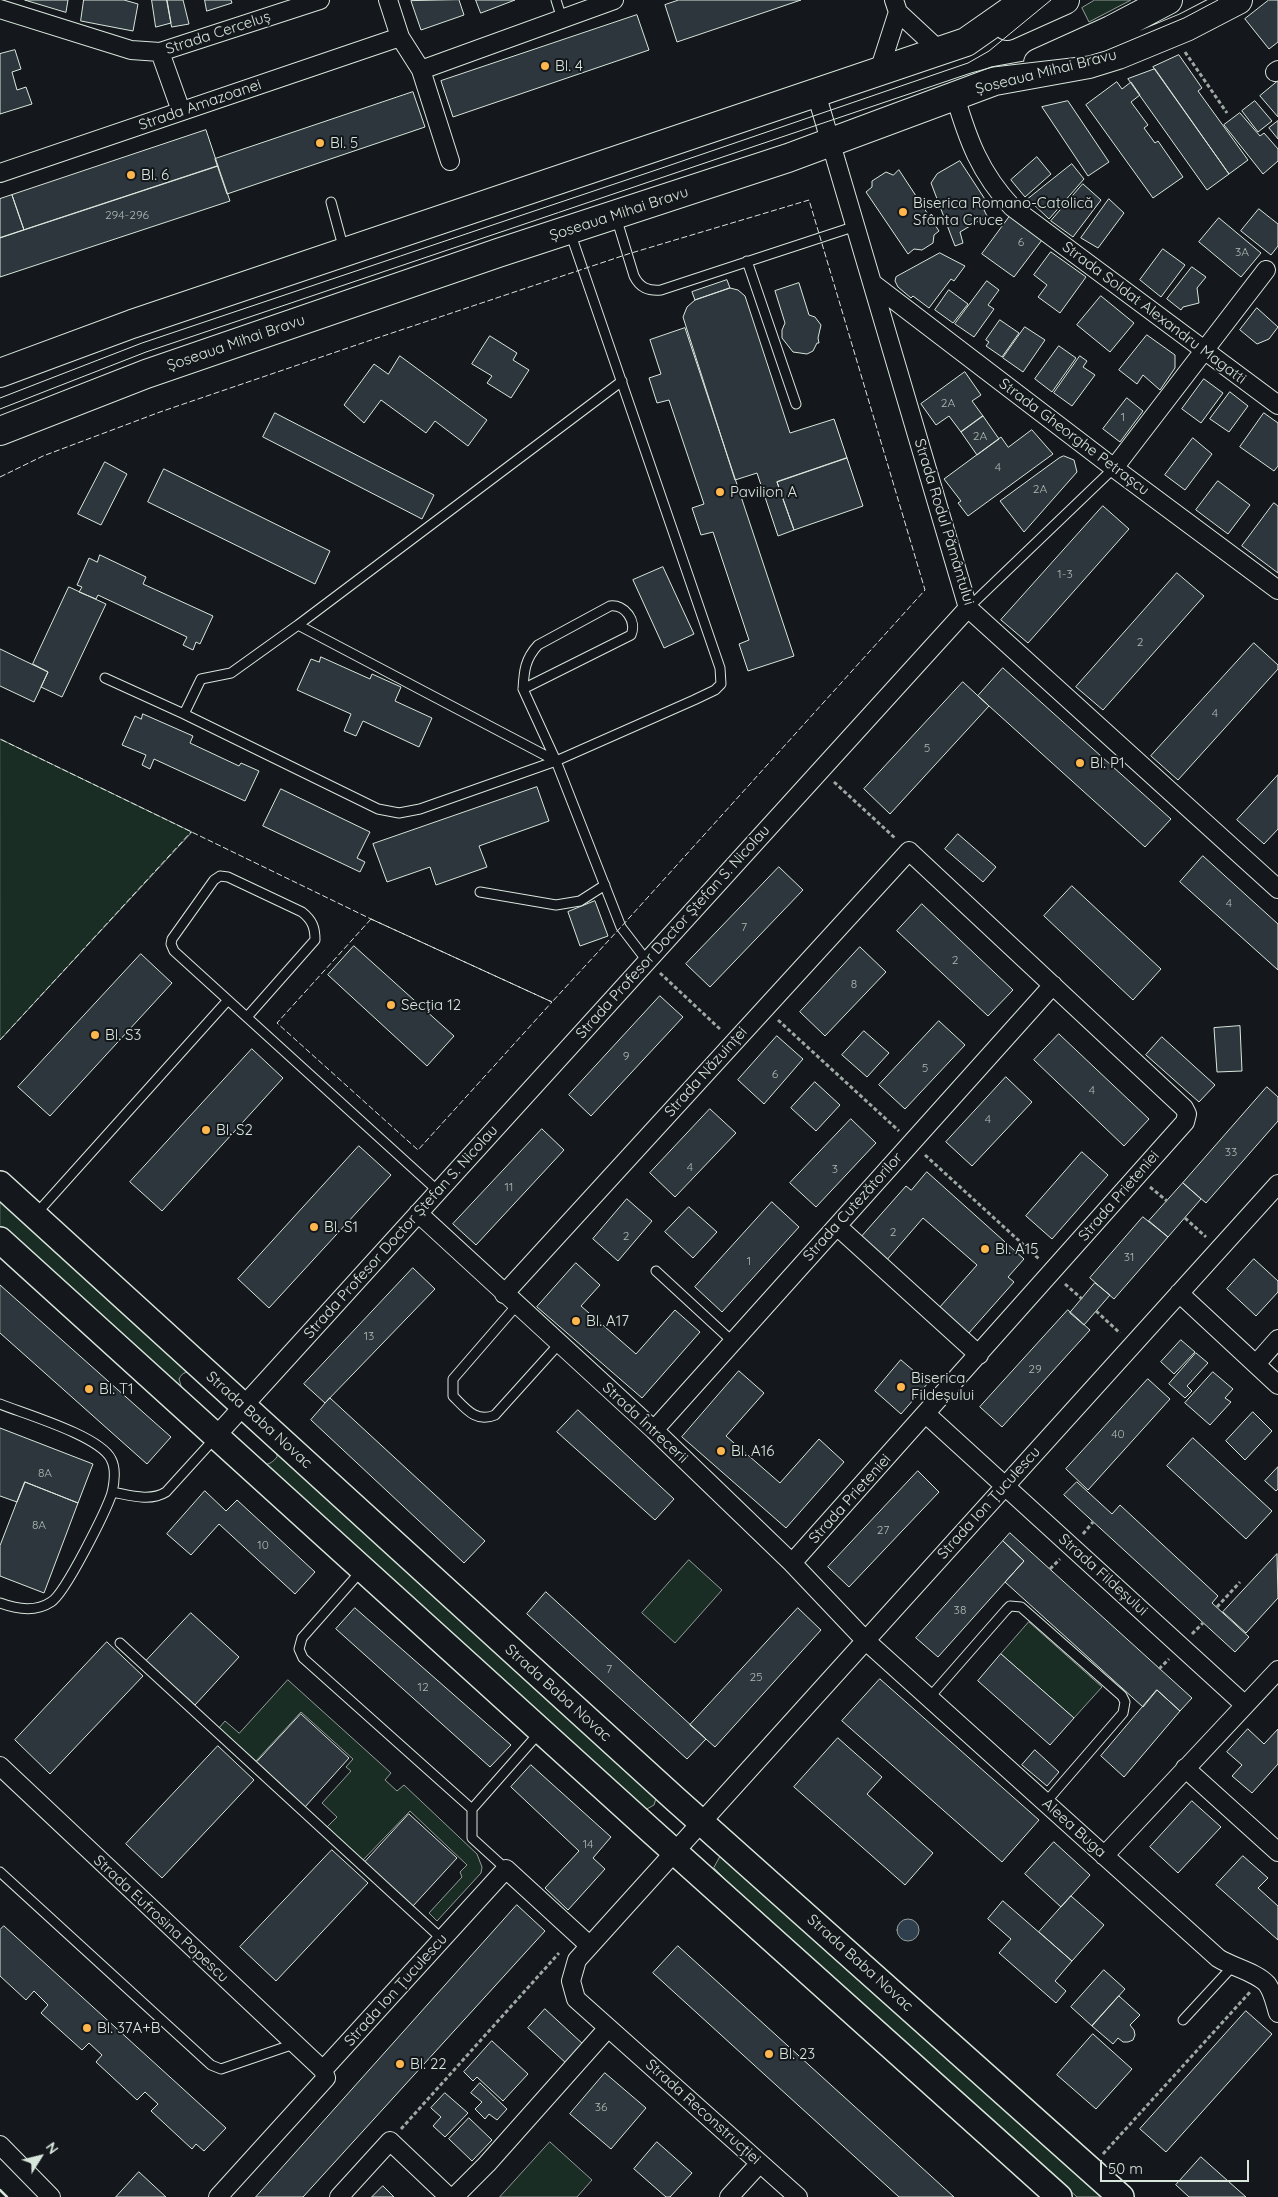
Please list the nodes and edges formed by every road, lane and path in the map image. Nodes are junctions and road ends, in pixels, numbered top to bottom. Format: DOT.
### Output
graph roads {
  1 [pos="320,0"];
  2 [pos="388,0"];
  3 [pos="556,0"];
  4 [pos="614,0"];
  5 [pos="1026,0"];
  6 [pos="1066,0"];
  7 [pos="1168,0"];
  8 [pos="1238,0"];
  9 [pos="896,6"];
  10 [pos="0,10"];
  11 [pos="562,19"];
  12 [pos="1171,33"];
  13 [pos="400,37"];
  14 [pos="966,42"];
  15 [pos="160,52"];
  16 [pos="940,52"];
  17 [pos="421,70"];
  18 [pos="879,72"];
  19 [pos="995,82"];
  20 [pos="816,93"];
  21 [pos="955,96"];
  22 [pos="182,111"];
  23 [pos="1227,113"];
  24 [pos="832,142"];
  25 [pos="450,162"];
  26 [pos="0,173"];
  27 [pos="331,202"];
  28 [pos="615,216"];
  29 [pos="856,226"];
  30 [pos="570,229"];
  31 [pos="345,252"];
  32 [pos="747,261"];
  33 [pos="1266,270"];
  34 [pos="872,282"];
  35 [pos="1203,350"];
  36 [pos="0,373"];
  37 [pos="622,381"];
  38 [pos="796,404"];
  39 [pos="1278,405"];
  40 [pos="0,431"];
  41 [pos="1114,468"];
  42 [pos="1278,590"];
  43 [pos="968,608"];
  44 [pos="298,625"];
  45 [pos="105,678"];
  46 [pos="523,690"];
  47 [pos="184,714"];
  48 [pos="556,761"];
  49 [pos="821,770"];
  50 [pos="909,851"];
  51 [pos="605,885"];
  52 [pos="1278,890"];
  53 [pos="480,892"];
  54 [pos="647,961"];
  55 [pos="1052,985"];
  56 [pos="228,1000"];
  57 [pos="247,1017"];
  58 [pos="734,1042"];
  59 [pos="0,1184"];
  60 [pos="1278,1184"];
  61 [pos="438,1191"];
  62 [pos="418,1213"];
  63 [pos="35,1215"];
  64 [pos="1184,1218"];
  65 [pos="837,1226"];
  66 [pos="0,1240"];
  67 [pos="1220,1248"];
  68 [pos="656,1271"];
  69 [pos="1179,1293"];
  70 [pos="511,1300"];
  71 [pos="1096,1311"];
  72 [pos="1278,1339"];
  73 [pos="733,1342"];
  74 [pos="560,1344"];
  75 [pos="1133,1344"];
  76 [pos="979,1354"];
  77 [pos="1256,1364"];
  78 [pos="1278,1385"];
  79 [pos="0,1404"];
  80 [pos="243,1406"];
  81 [pos="926,1414"];
  82 [pos="654,1430"];
  83 [pos="218,1435"];
  84 [pos="1005,1485"];
  85 [pos="112,1492"];
  86 [pos="792,1563"];
  87 [pos="363,1568"];
  88 [pos="1240,1582"];
  89 [pos="0,1603"];
  90 [pos="1217,1607"];
  91 [pos="864,1640"];
  92 [pos="120,1642"];
  93 [pos="1278,1670"];
  94 [pos="929,1698"];
  95 [pos="1245,1705"];
  96 [pos="541,1730"];
  97 [pos="0,1766"];
  98 [pos="1185,1768"];
  99 [pos="1046,1802"];
  100 [pos="472,1810"];
  101 [pos="700,1822"];
  102 [pos="674,1850"];
  103 [pos="1278,1852"];
  104 [pos="1104,1856"];
  105 [pos="506,1869"];
  106 [pos="0,1872"];
  107 [pos="442,1939"];
  108 [pos="583,1940"];
  109 [pos="1232,1967"];
  110 [pos="1261,1979"];
  111 [pos="1278,2013"];
  112 [pos="1183,2020"];
  113 [pos="608,2028"];
  114 [pos="294,2044"];
  115 [pos="323,2070"];
  116 [pos="390,2141"];
  117 [pos="0,2145"];
  118 [pos="760,2163"];
  119 [pos="1089,2169"];
  120 [pos="51,2197"];
  121 [pos="218,2197"];
  122 [pos="339,2197"];
  123 [pos="449,2197"];
  124 [pos="454,2197"];
  125 [pos="729,2197"];
  126 [pos="798,2197"];
  127 [pos="1058,2197"];
  128 [pos="1120,2197"];
  1 -- 15 [label="street, Strada Cerceluș"];
  2 -- 13 [label="street"];
  3 -- 11 [label="lane"];
  4 -- 11 [label="street"];
  5 -- 14 [label="main road"];
  6 -- 14 [label="main road"];
  7 -- 19 [label="main road"];
  8 -- 12 [label="main road, Șoseaua Mihai Bravu"];
  9 -- 16 [label="street"];
  9 -- 18 [label="street"];
  10 -- 15 [label="street, Strada Cerceluș"];
  11 -- 17 [label="street"];
  12 -- 19 [label="main road, Șoseaua Mihai Bravu"];
  12 -- 23 [label="path"];
  13 -- 17 [label="street"];
  13 -- 22 [label="street, Strada Amazoanei"];
  14 -- 16 [label="main road"];
  15 -- 22 [label="street"];
  16 -- 18 [label="main road"];
  17 -- 25 [label="street"];
  18 -- 20 [label="main road"];
  19 -- 21 [label="main road, Șoseaua Mihai Bravu"];
  20 -- 24 [label="street, Strada Rodul Pământului"];
  20 -- 31 [label="main road"];
  21 -- 24 [label="main road, Șoseaua Mihai Bravu"];
  21 -- 35 [label="street, Strada Soldat Alexandru Magatti"];
  22 -- 26 [label="street, Strada Amazoanei"];
  24 -- 28 [label="main road, Șoseaua Mihai Bravu"];
  24 -- 29 [label="street, Strada Rodul Pământului"];
  27 -- 31 [label="lane"];
  28 -- 30 [label="main road, Șoseaua Mihai Bravu"];
  28 -- 32 [label="lane"];
  29 -- 32 [label="lane"];
  29 -- 34 [label="street, Strada Rodul Pământului"];
  30 -- 37 [label="lane"];
  30 -- 40 [label="main road, Șoseaua Mihai Bravu"];
  31 -- 36 [label="main road"];
  32 -- 38 [label="lane"];
  33 -- 35 [label="street"];
  34 -- 41 [label="street, Strada Gheorghe Petrașcu"];
  34 -- 43 [label="street, Strada Rodul Pământului"];
  35 -- 39 [label="street, Strada Soldat Alexandru Magatti"];
  35 -- 41 [label="street"];
  37 -- 44 [label="lane"];
  37 -- 48 [label="lane"];
  41 -- 42 [label="street, Strada Gheorghe Petrașcu"];
  41 -- 43 [label="lane, Strada Profesor Doctor Ștefan S. Nicolau"];
  43 -- 49 [label="street, Strada Profesor Doctor Ștefan S. Nicolau"];
  43 -- 52 [label="street, Strada Rodul Pământului"];
  44 -- 47 [label="lane"];
  44 -- 48 [label="lane"];
  45 -- 47 [label="lane"];
  46 -- 46 [label="lane"];
  46 -- 48 [label="lane"];
  47 -- 48 [label="lane"];
  48 -- 51 [label="lane"];
  49 -- 50 [label="path"];
  49 -- 54 [label="street, Strada Profesor Doctor Ștefan S. Nicolau"];
  50 -- 55 [label="street, Strada Prieteniei"];
  50 -- 58 [label="street, Strada Năzuinței"];
  51 -- 53 [label="lane"];
  51 -- 54 [label="lane"];
  54 -- 58 [label="path"];
  54 -- 61 [label="street, Strada Profesor Doctor Ștefan S. Nicolau"];
  55 -- 65 [label="street, Strada Cutezătorilor"];
  55 -- 76 [label="street, Strada Prieteniei"];
  56 -- 57 [label="lane"];
  56 -- 57 [label="lane"];
  56 -- 63 [label="lane"];
  57 -- 61 [label="lane"];
  58 -- 70 [label="street, Strada Năzuinței"];
  59 -- 63 [label="main road, Strada Baba Novac"];
  60 -- 67 [label="street, Strada Ion Țuculescu"];
  61 -- 62 [label="street, Strada Profesor Doctor Ștefan S. Nicolau"];
  62 -- 70 [label="street, Strada Întrecerii"];
  62 -- 80 [label="street, Strada Profesor Doctor Ștefan S. Nicolau"];
  63 -- 80 [label="main road, Strada Baba Novac"];
  64 -- 67 [label="path"];
  65 -- 73 [label="street, Strada Cutezătorilor"];
  65 -- 76 [label="street"];
  66 -- 83 [label="main road"];
  67 -- 69 [label="street, Strada Ion Țuculescu"];
  68 -- 73 [label="lane"];
  69 -- 75 [label="street, Strada Ion Țuculescu"];
  69 -- 77 [label="street"];
  70 -- 74 [label="street, Strada Întrecerii"];
  70 -- 74 [label="lane"];
  71 -- 75 [label="path"];
  72 -- 77 [label="street"];
  73 -- 82 [label="street, Strada Cutezătorilor"];
  74 -- 82 [label="street, Strada Întrecerii"];
  75 -- 84 [label="street, Strada Ion Țuculescu"];
  76 -- 81 [label="street, Strada Prieteniei"];
  77 -- 78 [label="street"];
  79 -- 85 [label="lane"];
  80 -- 83 [label="street, Strada Profesor Doctor Ștefan S. Nicolau"];
  80 -- 101 [label="main road, Strada Baba Novac"];
  81 -- 84 [label="street, Strada Fildeșului"];
  81 -- 86 [label="street, Strada Prieteniei"];
  82 -- 86 [label="street, Strada Întrecerii"];
  83 -- 85 [label="lane"];
  83 -- 87 [label="main road"];
  84 -- 91 [label="street, Strada Ion Țuculescu"];
  84 -- 95 [label="street, Strada Fildeșului"];
  85 -- 89 [label="lane"];
  86 -- 91 [label="street, Strada Întrecerii"];
  87 -- 96 [label="main road"];
  87 -- 100 [label="lane"];
  88 -- 90 [label="path"];
  91 -- 94 [label="street, Aleea Buga"];
  91 -- 101 [label="street, Strada Ion Țuculescu"];
  92 -- 107 [label="lane"];
  93 -- 95 [label="street"];
  94 -- 99 [label="street, Aleea Buga"];
  94 -- 99 [label="lane"];
  95 -- 98 [label="street"];
  96 -- 100 [label="lane"];
  96 -- 102 [label="main road"];
  97 -- 114 [label="street, Strada Eufrosina Popescu"];
  98 -- 103 [label="street"];
  98 -- 104 [label="street"];
  99 -- 104 [label="street, Aleea Buga"];
  100 -- 105 [label="lane"];
  101 -- 102 [label="street, Strada Ion Țuculescu"];
  101 -- 119 [label="main road, Strada Baba Novac"];
  102 -- 108 [label="street"];
  102 -- 127 [label="main road"];
  104 -- 109 [label="street, Aleea Buga"];
  105 -- 107 [label="street, Strada Ion Țuculescu"];
  105 -- 108 [label="street"];
  106 -- 114 [label="lane"];
  107 -- 115 [label="street, Strada Ion Țuculescu"];
  108 -- 113 [label="street"];
  108 -- 116 [label="path"];
  109 -- 110 [label="street, Aleea Buga"];
  109 -- 112 [label="lane"];
  110 -- 111 [label="street"];
  110 -- 119 [label="path"];
  113 -- 118 [label="street, Strada Reconstrucției"];
  113 -- 124 [label="street"];
  114 -- 115 [label="street, Strada Eufrosina Popescu"];
  115 -- 121 [label="street, Strada Ion Țuculescu"];
  116 -- 122 [label="street"];
  116 -- 123 [label="street"];
  117 -- 120 [label="street"];
  118 -- 125 [label="street"];
  118 -- 126 [label="street, Strada Reconstrucției"];
  119 -- 128 [label="main road, Strada Baba Novac"];
}
